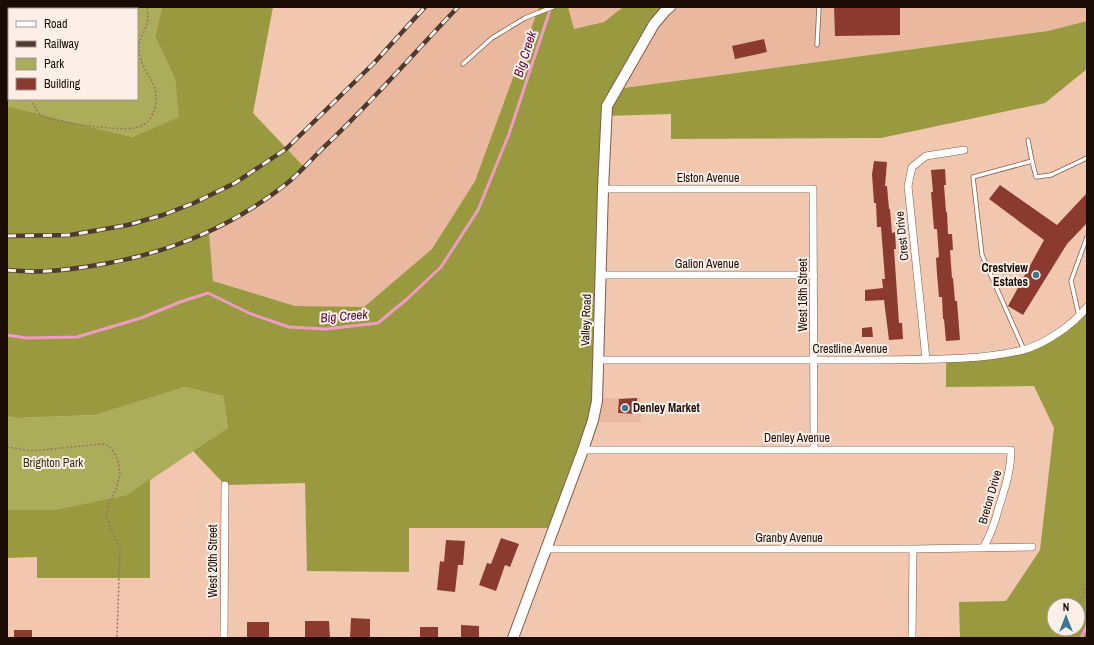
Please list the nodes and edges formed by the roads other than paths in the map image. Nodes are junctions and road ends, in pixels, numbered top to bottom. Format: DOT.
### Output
graph roads {
  1 [pos="553,7"];
  2 [pos="670,7"];
  3 [pos="819,7"];
  4 [pos="817,45"];
  5 [pos="463,64"];
  6 [pos="1028,140"];
  7 [pos="964,150"];
  8 [pos="1087,158"];
  9 [pos="1032,160"];
  10 [pos="603,189"];
  11 [pos="813,189"];
  12 [pos="1087,236"];
  13 [pos="600,274"];
  14 [pos="814,274"];
  15 [pos="1087,307"];
  16 [pos="1079,317"];
  17 [pos="1024,350"];
  18 [pos="926,359"];
  19 [pos="598,360"];
  20 [pos="814,360"];
  21 [pos="814,449"];
  22 [pos="583,450"];
  23 [pos="1011,450"];
  24 [pos="225,485"];
  25 [pos="1032,547"];
  26 [pos="983,548"];
  27 [pos="546,549"];
  28 [pos="913,549"];
  29 [pos="224,638"];
  30 [pos="513,638"];
  31 [pos="912,638"];
  1 -- 5 [label="lane"];
  2 -- 10 [label="street, Valley Road"];
  3 -- 4 [label="lane"];
  6 -- 9 [label="lane"];
  7 -- 18 [label="street, Crest Drive"];
  8 -- 9 [label="lane"];
  9 -- 17 [label="lane"];
  10 -- 11 [label="street, Elston Avenue"];
  10 -- 13 [label="street, Valley Road"];
  11 -- 14 [label="street, West 16th Street"];
  12 -- 16 [label="lane"];
  13 -- 14 [label="street, Galion Avenue"];
  13 -- 19 [label="street, Valley Road"];
  14 -- 20 [label="street, West 16th Street"];
  15 -- 16 [label="street, Crestline Avenue"];
  16 -- 17 [label="street, Crestline Avenue"];
  17 -- 18 [label="street, Crestline Avenue"];
  18 -- 20 [label="street, Crestline Avenue"];
  19 -- 20 [label="street, Crestline Avenue"];
  19 -- 22 [label="street, Valley Road"];
  20 -- 21 [label="street, West 16th Street"];
  21 -- 22 [label="street, Denley Avenue"];
  21 -- 23 [label="street, Denley Avenue"];
  22 -- 27 [label="street, Valley Road"];
  23 -- 26 [label="street, Breton Drive"];
  24 -- 29 [label="street, West 20th Street"];
  25 -- 26 [label="street, Granby Avenue"];
  26 -- 28 [label="street, Granby Avenue"];
  27 -- 28 [label="street, Granby Avenue"];
  27 -- 30 [label="street, Valley Road"];
  28 -- 31 [label="street"];
}
